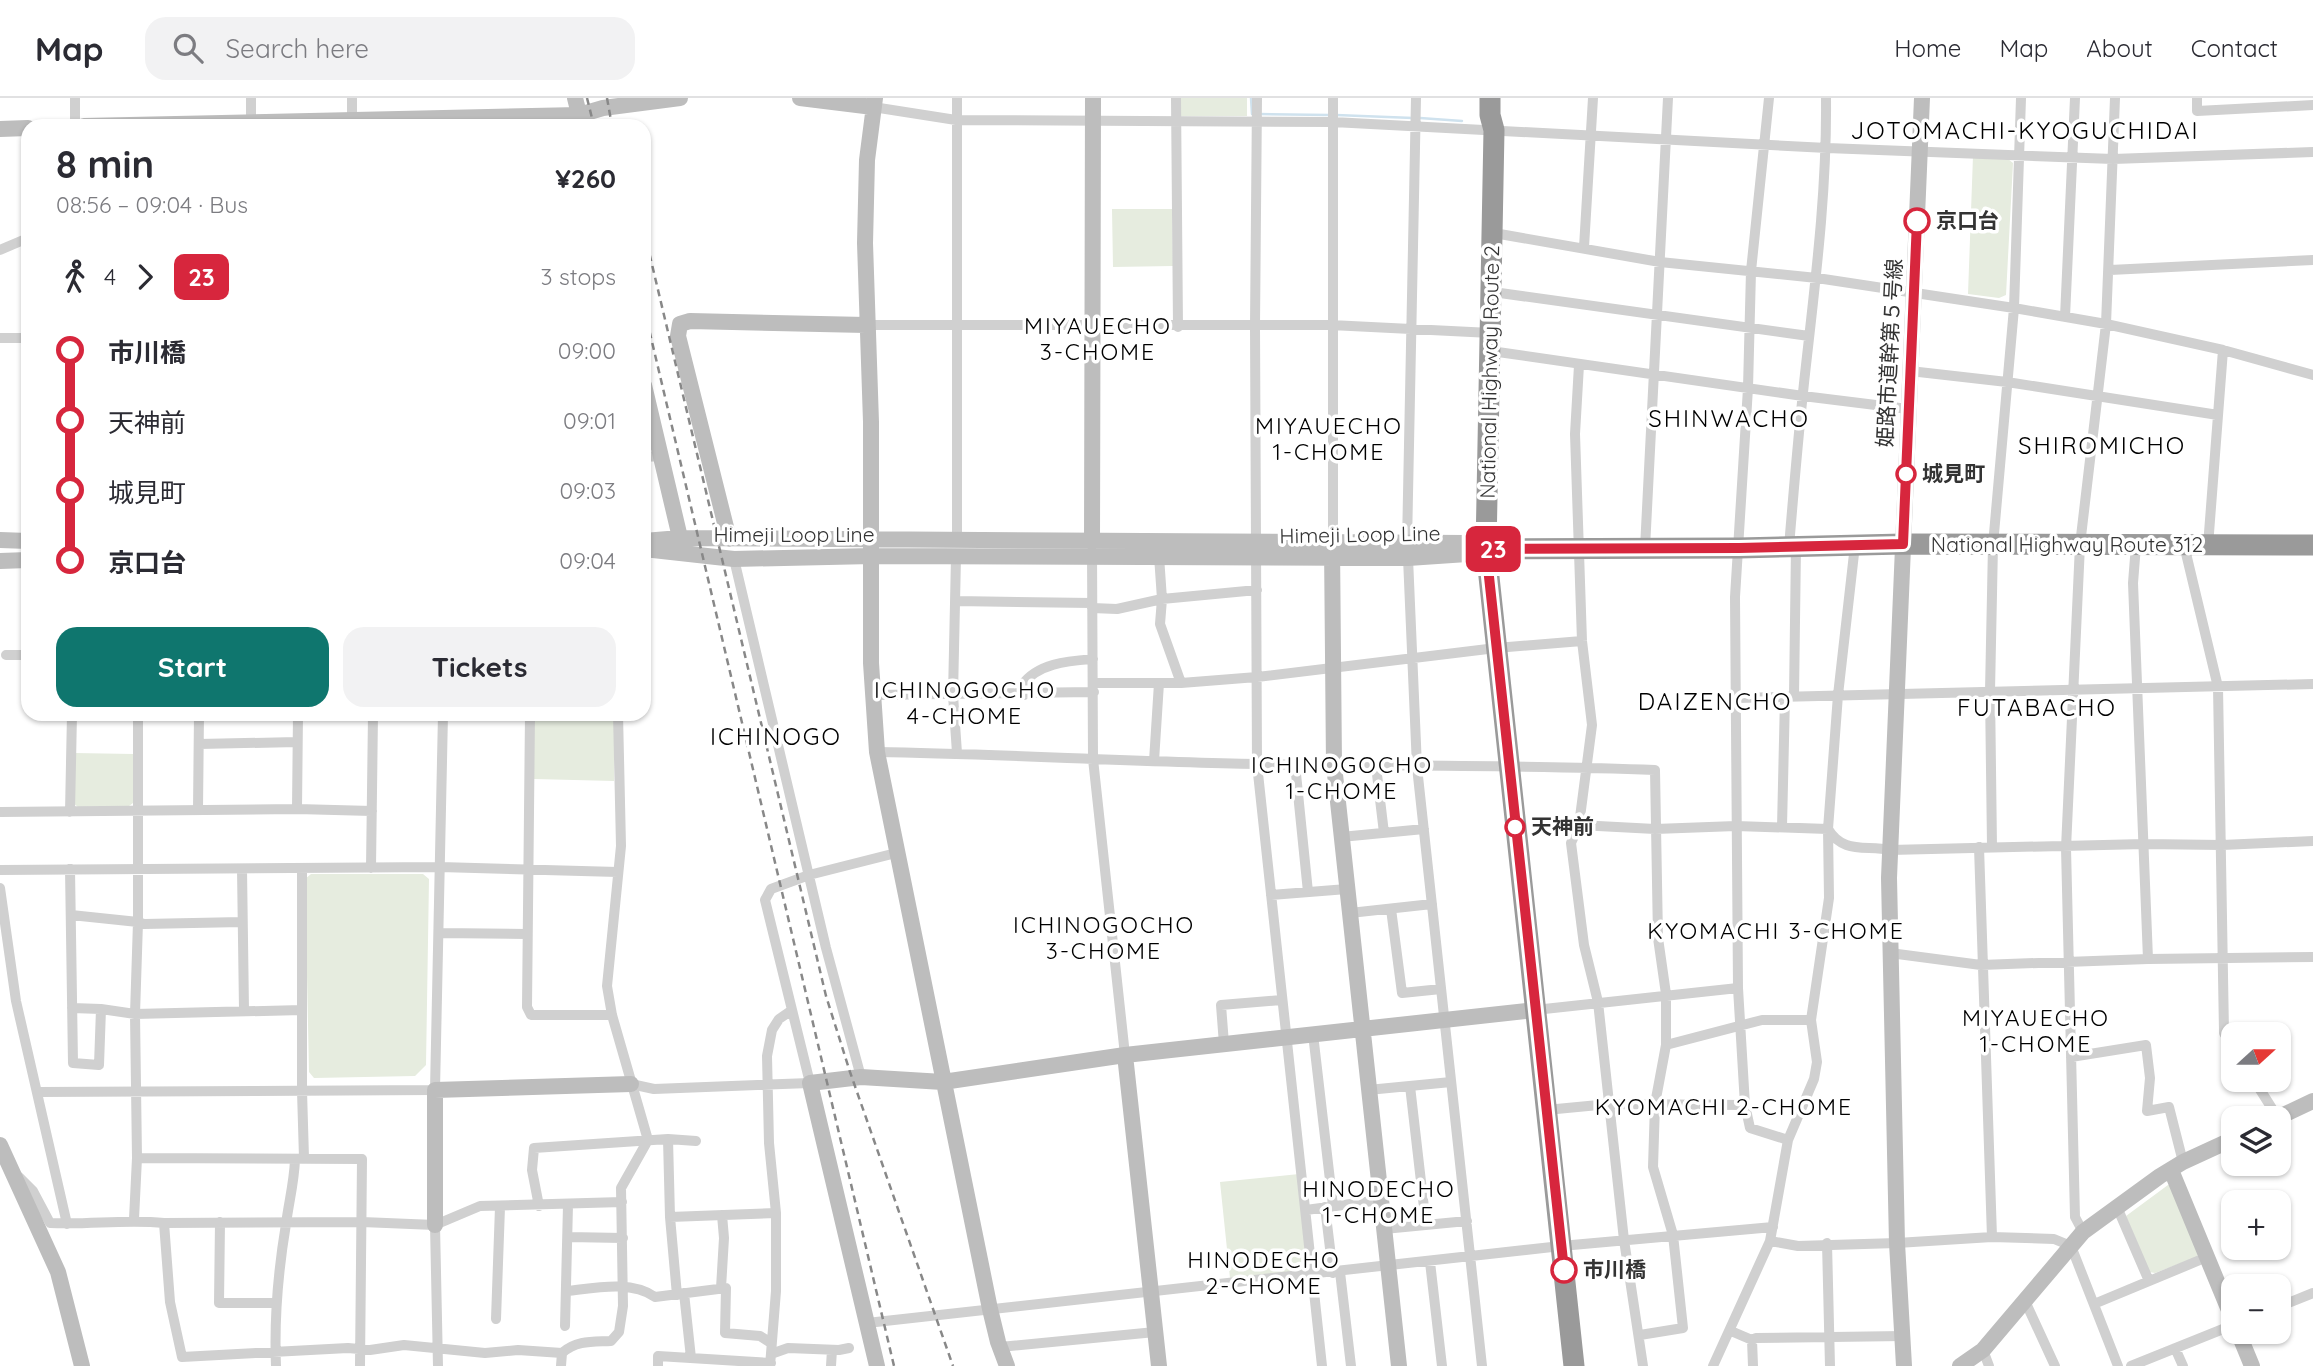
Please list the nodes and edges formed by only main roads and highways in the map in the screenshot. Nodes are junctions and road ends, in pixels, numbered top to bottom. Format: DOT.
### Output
graph roads {
  1 [pos="1490,98"];
  2 [pos="1503,98"];
  3 [pos="1494,130"];
  4 [pos="2313,545"];
  5 [pos="1486,549"];
  6 [pos="1574,1366"];
  1 -- 3 [label="highway, National Highway Route 2"];
  2 -- 3 [label="highway, National Highway Route 2"];
  3 -- 5 [label="highway, National Highway Route 2"];
  4 -- 5 [label="highway, National Highway Route 312"];
  5 -- 6 [label="highway, National Highway Route 2"];
}
